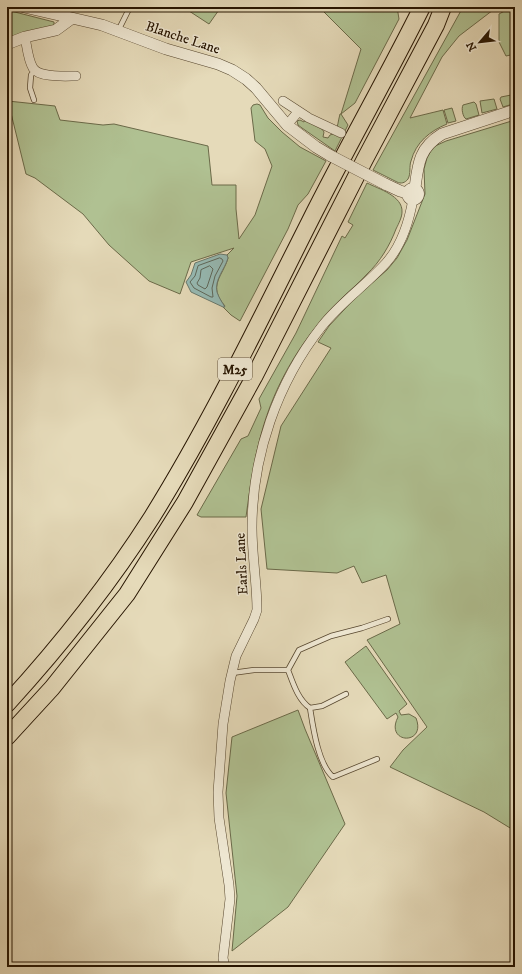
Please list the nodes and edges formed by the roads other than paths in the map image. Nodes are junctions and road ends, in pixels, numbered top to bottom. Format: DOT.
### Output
graph roads {
  1 [pos="24,7"];
  2 [pos="130,7"];
  3 [pos="422,7"];
  4 [pos="443,7"];
  5 [pos="452,7"];
  6 [pos="71,18"];
  7 [pos="436,25"];
  8 [pos="118,31"];
  9 [pos="24,37"];
  10 [pos="7,44"];
  11 [pos="35,70"];
  12 [pos="76,76"];
  13 [pos="34,100"];
  14 [pos="283,102"];
  15 [pos="515,110"];
  16 [pos="298,112"];
  17 [pos="287,125"];
  18 [pos="341,133"];
  19 [pos="412,193"];
  20 [pos="388,619"];
  21 [pos="288,670"];
  22 [pos="232,673"];
  23 [pos="346,694"];
  24 [pos="7,704"];
  25 [pos="310,708"];
  26 [pos="7,737"];
  27 [pos="377,759"];
  28 [pos="225,967"];
  1 -- 6 [label="street, Blanche Lane"];
  2 -- 8 [label="lane"];
  3 -- 24 [label="highway, M25"];
  4 -- 7 [label="highway, M25"];
  5 -- 7 [label="highway, M25"];
  6 -- 8 [label="street, Blanche Lane"];
  6 -- 9 [label="street"];
  7 -- 26 [label="highway, M25"];
  8 -- 17 [label="street, Blanche Lane"];
  9 -- 10 [label="street"];
  9 -- 11 [label="street"];
  11 -- 12 [label="street"];
  11 -- 13 [label="lane"];
  14 -- 16 [label="street"];
  15 -- 19 [label="street"];
  16 -- 17 [label="street"];
  16 -- 18 [label="street"];
  17 -- 19 [label="street, Blanche Lane, bridge"];
  19 -- 22 [label="street, Earls Lane"];
  20 -- 21 [label="lane"];
  21 -- 22 [label="lane"];
  21 -- 25 [label="lane"];
  22 -- 28 [label="street, Earls Lane"];
  23 -- 25 [label="lane"];
  25 -- 27 [label="lane"];
}
